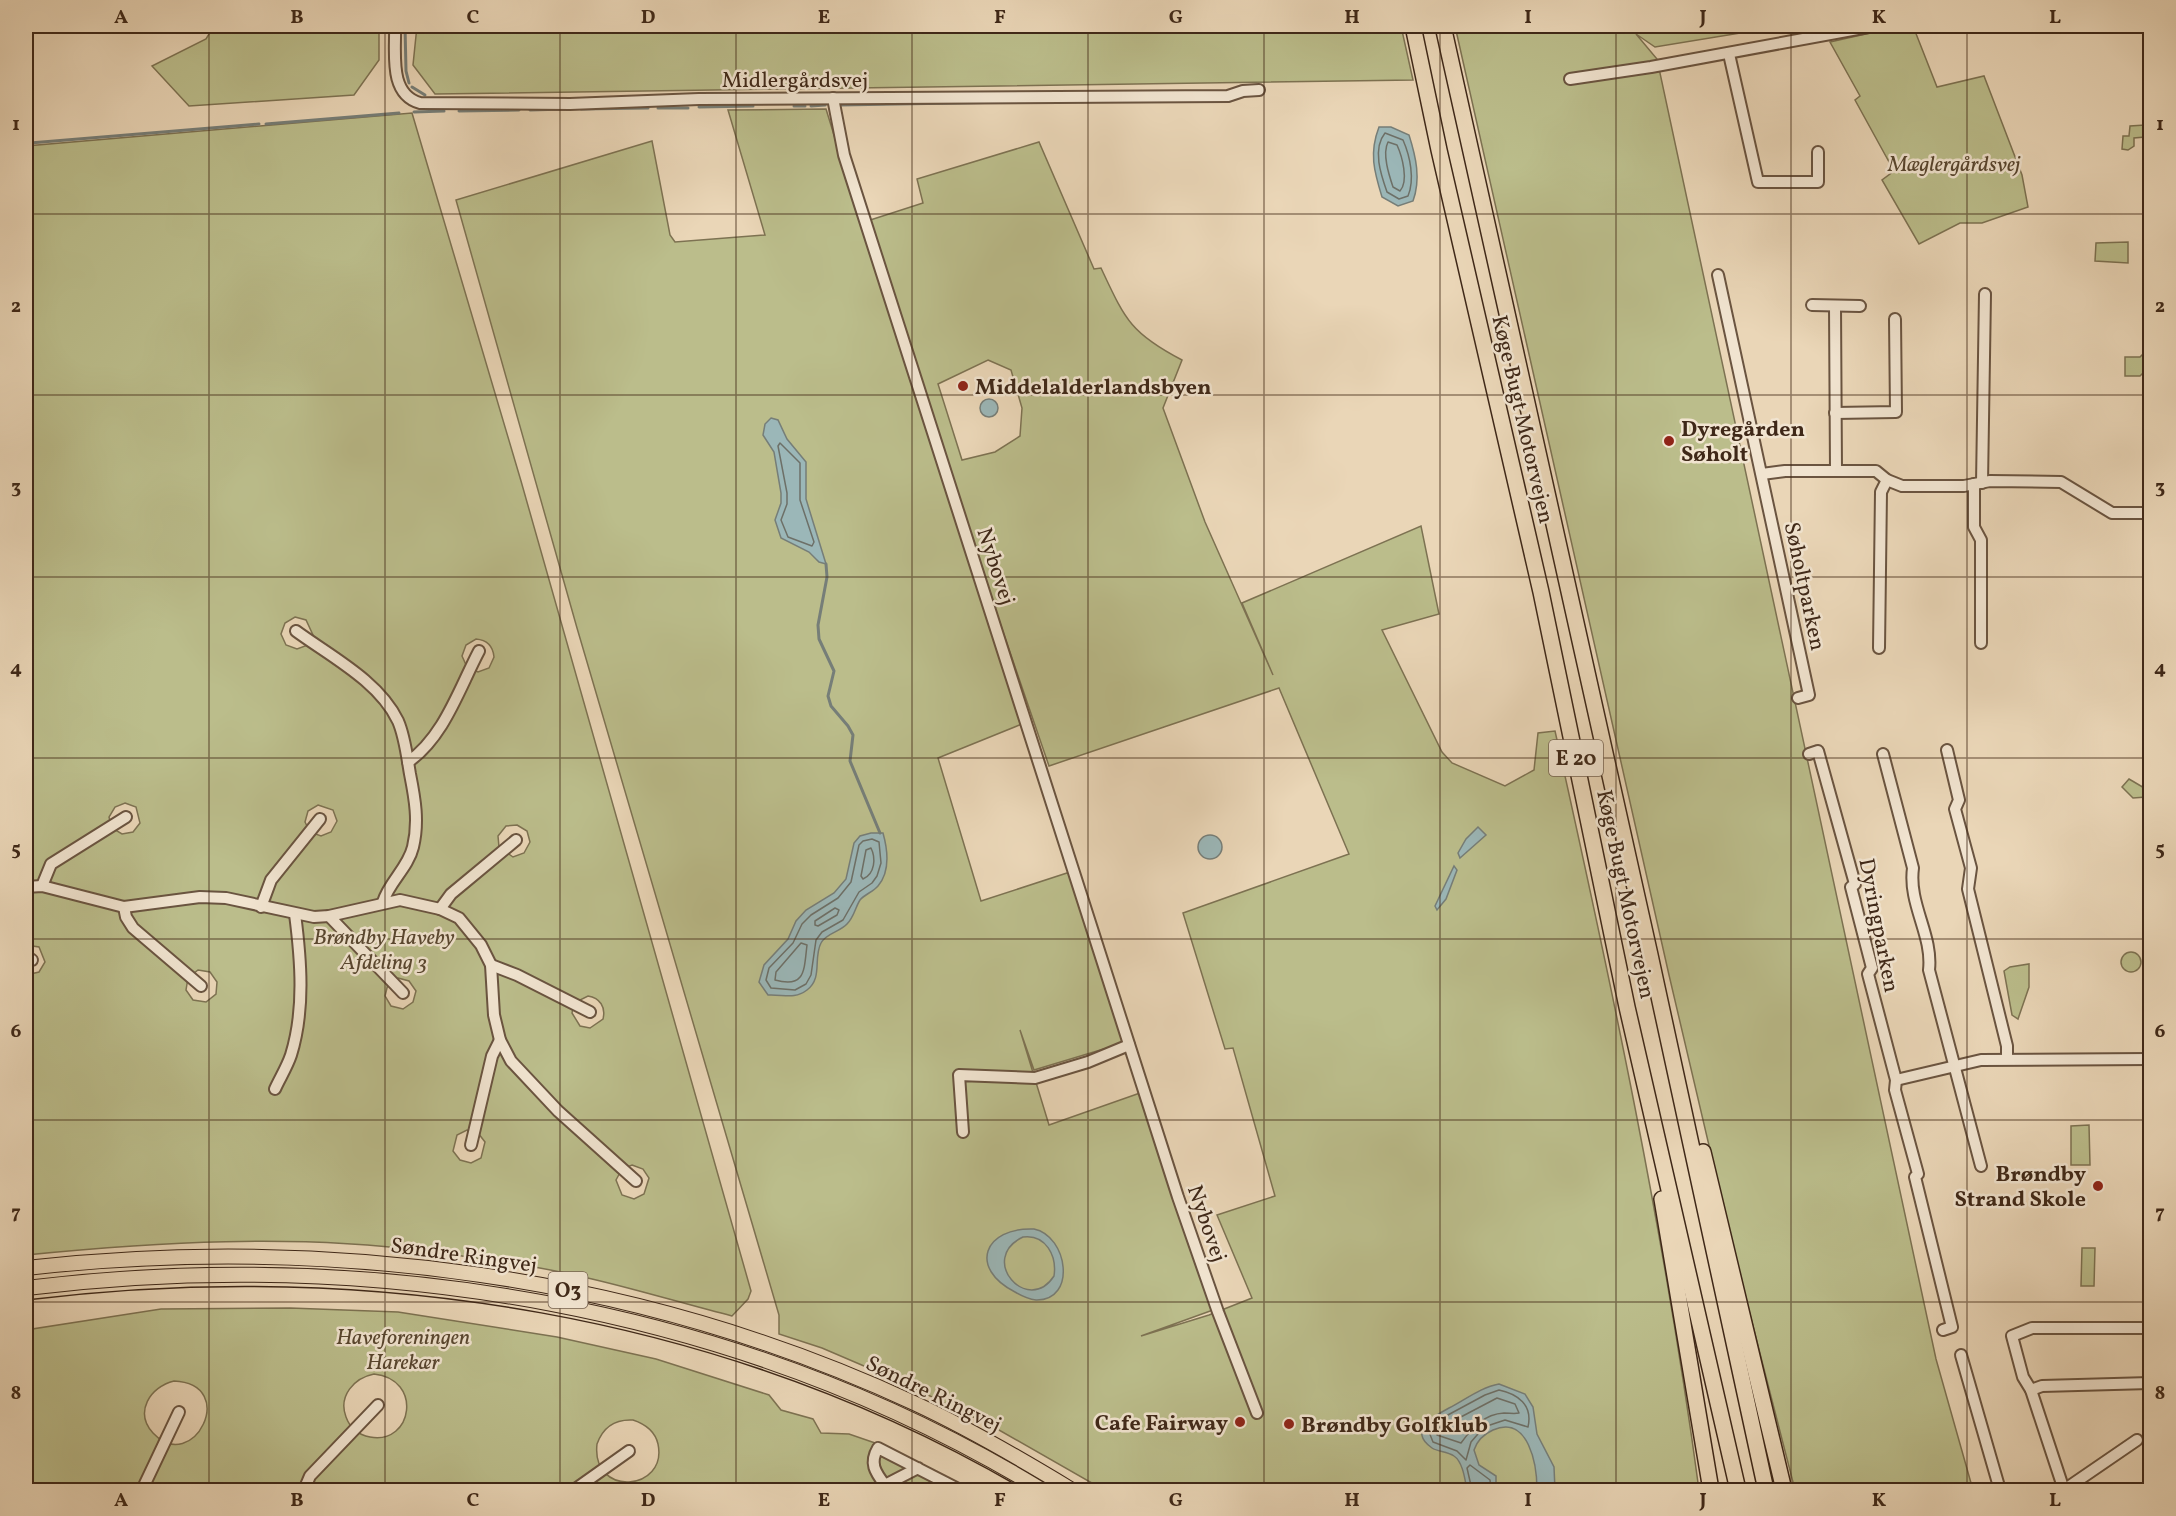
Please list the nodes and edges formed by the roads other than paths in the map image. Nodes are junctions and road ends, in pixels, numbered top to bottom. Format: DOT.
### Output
graph roads {
  1 [pos="395,26"];
  2 [pos="1413,26"];
  3 [pos="1443,26"];
  4 [pos="1874,26"];
  5 [pos="1830,29"];
  6 [pos="1729,54"];
  7 [pos="1570,79"];
  8 [pos="1259,90"];
  9 [pos="833,98"];
  10 [pos="1818,152"];
  11 [pos="1718,275"];
  12 [pos="1984,294"];
  13 [pos="1812,305"];
  14 [pos="1835,306"];
  15 [pos="1860,306"];
  16 [pos="1895,319"];
  17 [pos="1836,412"];
  18 [pos="1836,471"];
  19 [pos="1762,474"];
  20 [pos="1887,480"];
  21 [pos="1978,484"];
  22 [pos="2101,493"];
  23 [pos="2101,506"];
  24 [pos="2151,513"];
  25 [pos="296,631"];
  26 [pos="1981,644"];
  27 [pos="1879,648"];
  28 [pos="479,651"];
  29 [pos="1798,698"];
  30 [pos="1947,750"];
  31 [pos="1809,754"];
  32 [pos="1883,754"];
  33 [pos="408,762"];
  34 [pos="126,817"];
  35 [pos="320,819"];
  36 [pos="516,840"];
  37 [pos="42,886"];
  38 [pos="26,887"];
  39 [pos="383,902"];
  40 [pos="124,907"];
  41 [pos="261,907"];
  42 [pos="440,909"];
  43 [pos="295,914"];
  44 [pos="329,916"];
  45 [pos="1650,955"];
  46 [pos="490,965"];
  47 [pos="201,986"];
  48 [pos="403,993"];
  49 [pos="1627,1007"];
  50 [pos="590,1012"];
  51 [pos="500,1040"];
  52 [pos="1129,1045"];
  53 [pos="2007,1059"];
  54 [pos="2151,1059"];
  55 [pos="1953,1066"];
  56 [pos="1896,1080"];
  57 [pos="275,1089"];
  58 [pos="963,1132"];
  59 [pos="471,1145"];
  60 [pos="1981,1167"];
  61 [pos="636,1181"];
  62 [pos="26,1268"];
  63 [pos="26,1288"];
  64 [pos="2151,1328"];
  65 [pos="1943,1330"];
  66 [pos="1960,1354"];
  67 [pos="2151,1383"];
  68 [pos="2031,1390"];
  69 [pos="378,1405"];
  70 [pos="178,1412"];
  71 [pos="1257,1413"];
  72 [pos="2136,1440"];
  73 [pos="629,1451"];
  74 [pos="918,1467"];
  75 [pos="880,1488"];
  76 [pos="2064,1490"];
  77 [pos="142,1491"];
  78 [pos="304,1491"];
  79 [pos="573,1491"];
  80 [pos="960,1491"];
  81 [pos="1042,1491"];
  82 [pos="1072,1491"];
  83 [pos="1711,1491"];
  84 [pos="1738,1491"];
  85 [pos="1766,1491"];
  86 [pos="1784,1491"];
  87 [pos="2000,1491"];
  1 -- 9 [label="street, Midlergårdsvej"];
  2 -- 49 [label="highway, Køge Bugt Motorvejen / E 20"];
  3 -- 45 [label="highway, Køge Bugt Motorvejen / E 20"];
  4 -- 5 [label="street"];
  5 -- 6 [label="street"];
  6 -- 7 [label="street"];
  6 -- 10 [label="street"];
  8 -- 9 [label="street, Midlergårdsvej"];
  9 -- 52 [label="street, Nybovej"];
  11 -- 19 [label="street, Søholtparken"];
  12 -- 21 [label="street"];
  13 -- 14 [label="street"];
  14 -- 15 [label="street"];
  14 -- 17 [label="street"];
  16 -- 17 [label="street"];
  17 -- 18 [label="street"];
  18 -- 19 [label="street"];
  18 -- 20 [label="street"];
  19 -- 29 [label="street, Søholtparken"];
  20 -- 21 [label="street"];
  20 -- 27 [label="street"];
  21 -- 23 [label="street"];
  21 -- 26 [label="street"];
  22 -- 23 [label="street"];
  23 -- 24 [label="street"];
  25 -- 33 [label="street"];
  28 -- 33 [label="street"];
  30 -- 53 [label="street"];
  31 -- 56 [label="street, Dyringparken"];
  32 -- 55 [label="street, Dyringparken"];
  33 -- 39 [label="street"];
  34 -- 37 [label="street"];
  35 -- 41 [label="street"];
  36 -- 42 [label="street"];
  37 -- 38 [label="street"];
  37 -- 40 [label="street"];
  39 -- 42 [label="street"];
  39 -- 44 [label="street"];
  40 -- 41 [label="street"];
  40 -- 47 [label="street"];
  41 -- 43 [label="street"];
  42 -- 46 [label="street"];
  43 -- 44 [label="street"];
  43 -- 57 [label="street"];
  44 -- 48 [label="street"];
  45 -- 85 [label="highway, Køge Bugt Motorvejen / E 20"];
  45 -- 86 [label="highway"];
  46 -- 50 [label="street"];
  46 -- 51 [label="street"];
  49 -- 83 [label="highway"];
  49 -- 84 [label="highway, Køge Bugt Motorvejen / E 20"];
  51 -- 59 [label="street"];
  51 -- 61 [label="street"];
  52 -- 58 [label="street"];
  52 -- 71 [label="street, Nybovej"];
  53 -- 54 [label="street"];
  53 -- 55 [label="street"];
  55 -- 56 [label="street"];
  55 -- 60 [label="street, Dyringparken"];
  56 -- 65 [label="street, Dyringparken"];
  62 -- 82 [label="main road, Søndre Ringvej / O3"];
  63 -- 81 [label="main road, Søndre Ringvej / O3"];
  64 -- 68 [label="street"];
  66 -- 87 [label="street"];
  67 -- 68 [label="street"];
  68 -- 76 [label="street"];
  69 -- 78 [label="street"];
  70 -- 77 [label="street"];
  72 -- 76 [label="street"];
  73 -- 79 [label="street"];
  74 -- 75 [label="street"];
  74 -- 75 [label="street"];
  74 -- 80 [label="street"];
}
